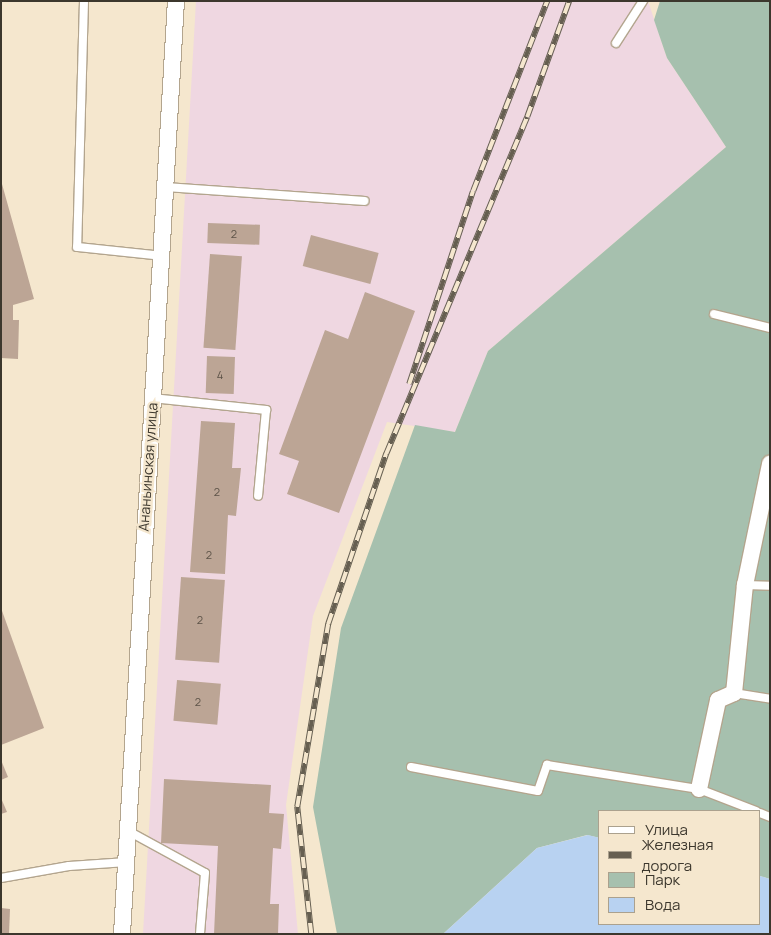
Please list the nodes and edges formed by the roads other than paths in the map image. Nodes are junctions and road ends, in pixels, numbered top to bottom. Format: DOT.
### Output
graph roads {
  1 [pos="84,1"];
  2 [pos="176,1"];
  3 [pos="643,1"];
  4 [pos="616,43"];
  5 [pos="166,187"];
  6 [pos="365,201"];
  7 [pos="162,256"];
  8 [pos="714,314"];
  9 [pos="770,328"];
  10 [pos="152,398"];
  11 [pos="770,464"];
  12 [pos="258,496"];
  13 [pos="745,585"];
  14 [pos="770,586"];
  15 [pos="734,693"];
  16 [pos="770,699"];
  17 [pos="412,767"];
  18 [pos="699,789"];
  19 [pos="753,810"];
  20 [pos="130,832"];
  21 [pos="127,862"];
  22 [pos="1,878"];
  23 [pos="122,934"];
  24 [pos="200,934"];
  1 -- 7 [label="lane"];
  2 -- 5 [label="street, Ананьинская улица"];
  3 -- 4 [label="lane"];
  5 -- 6 [label="lane"];
  5 -- 7 [label="street, Ананьинская улица"];
  7 -- 10 [label="street, Ананьинская улица"];
  8 -- 9 [label="lane"];
  10 -- 12 [label="lane"];
  10 -- 20 [label="street, Ананьинская улица"];
  11 -- 13 [label="street"];
  13 -- 14 [label="lane"];
  13 -- 15 [label="street"];
  15 -- 16 [label="lane"];
  15 -- 18 [label="street"];
  17 -- 18 [label="lane"];
  18 -- 19 [label="lane"];
  20 -- 21 [label="street, Ананьинская улица"];
  20 -- 24 [label="lane"];
  21 -- 22 [label="lane"];
  21 -- 23 [label="street, Ананьинская улица"];
}
